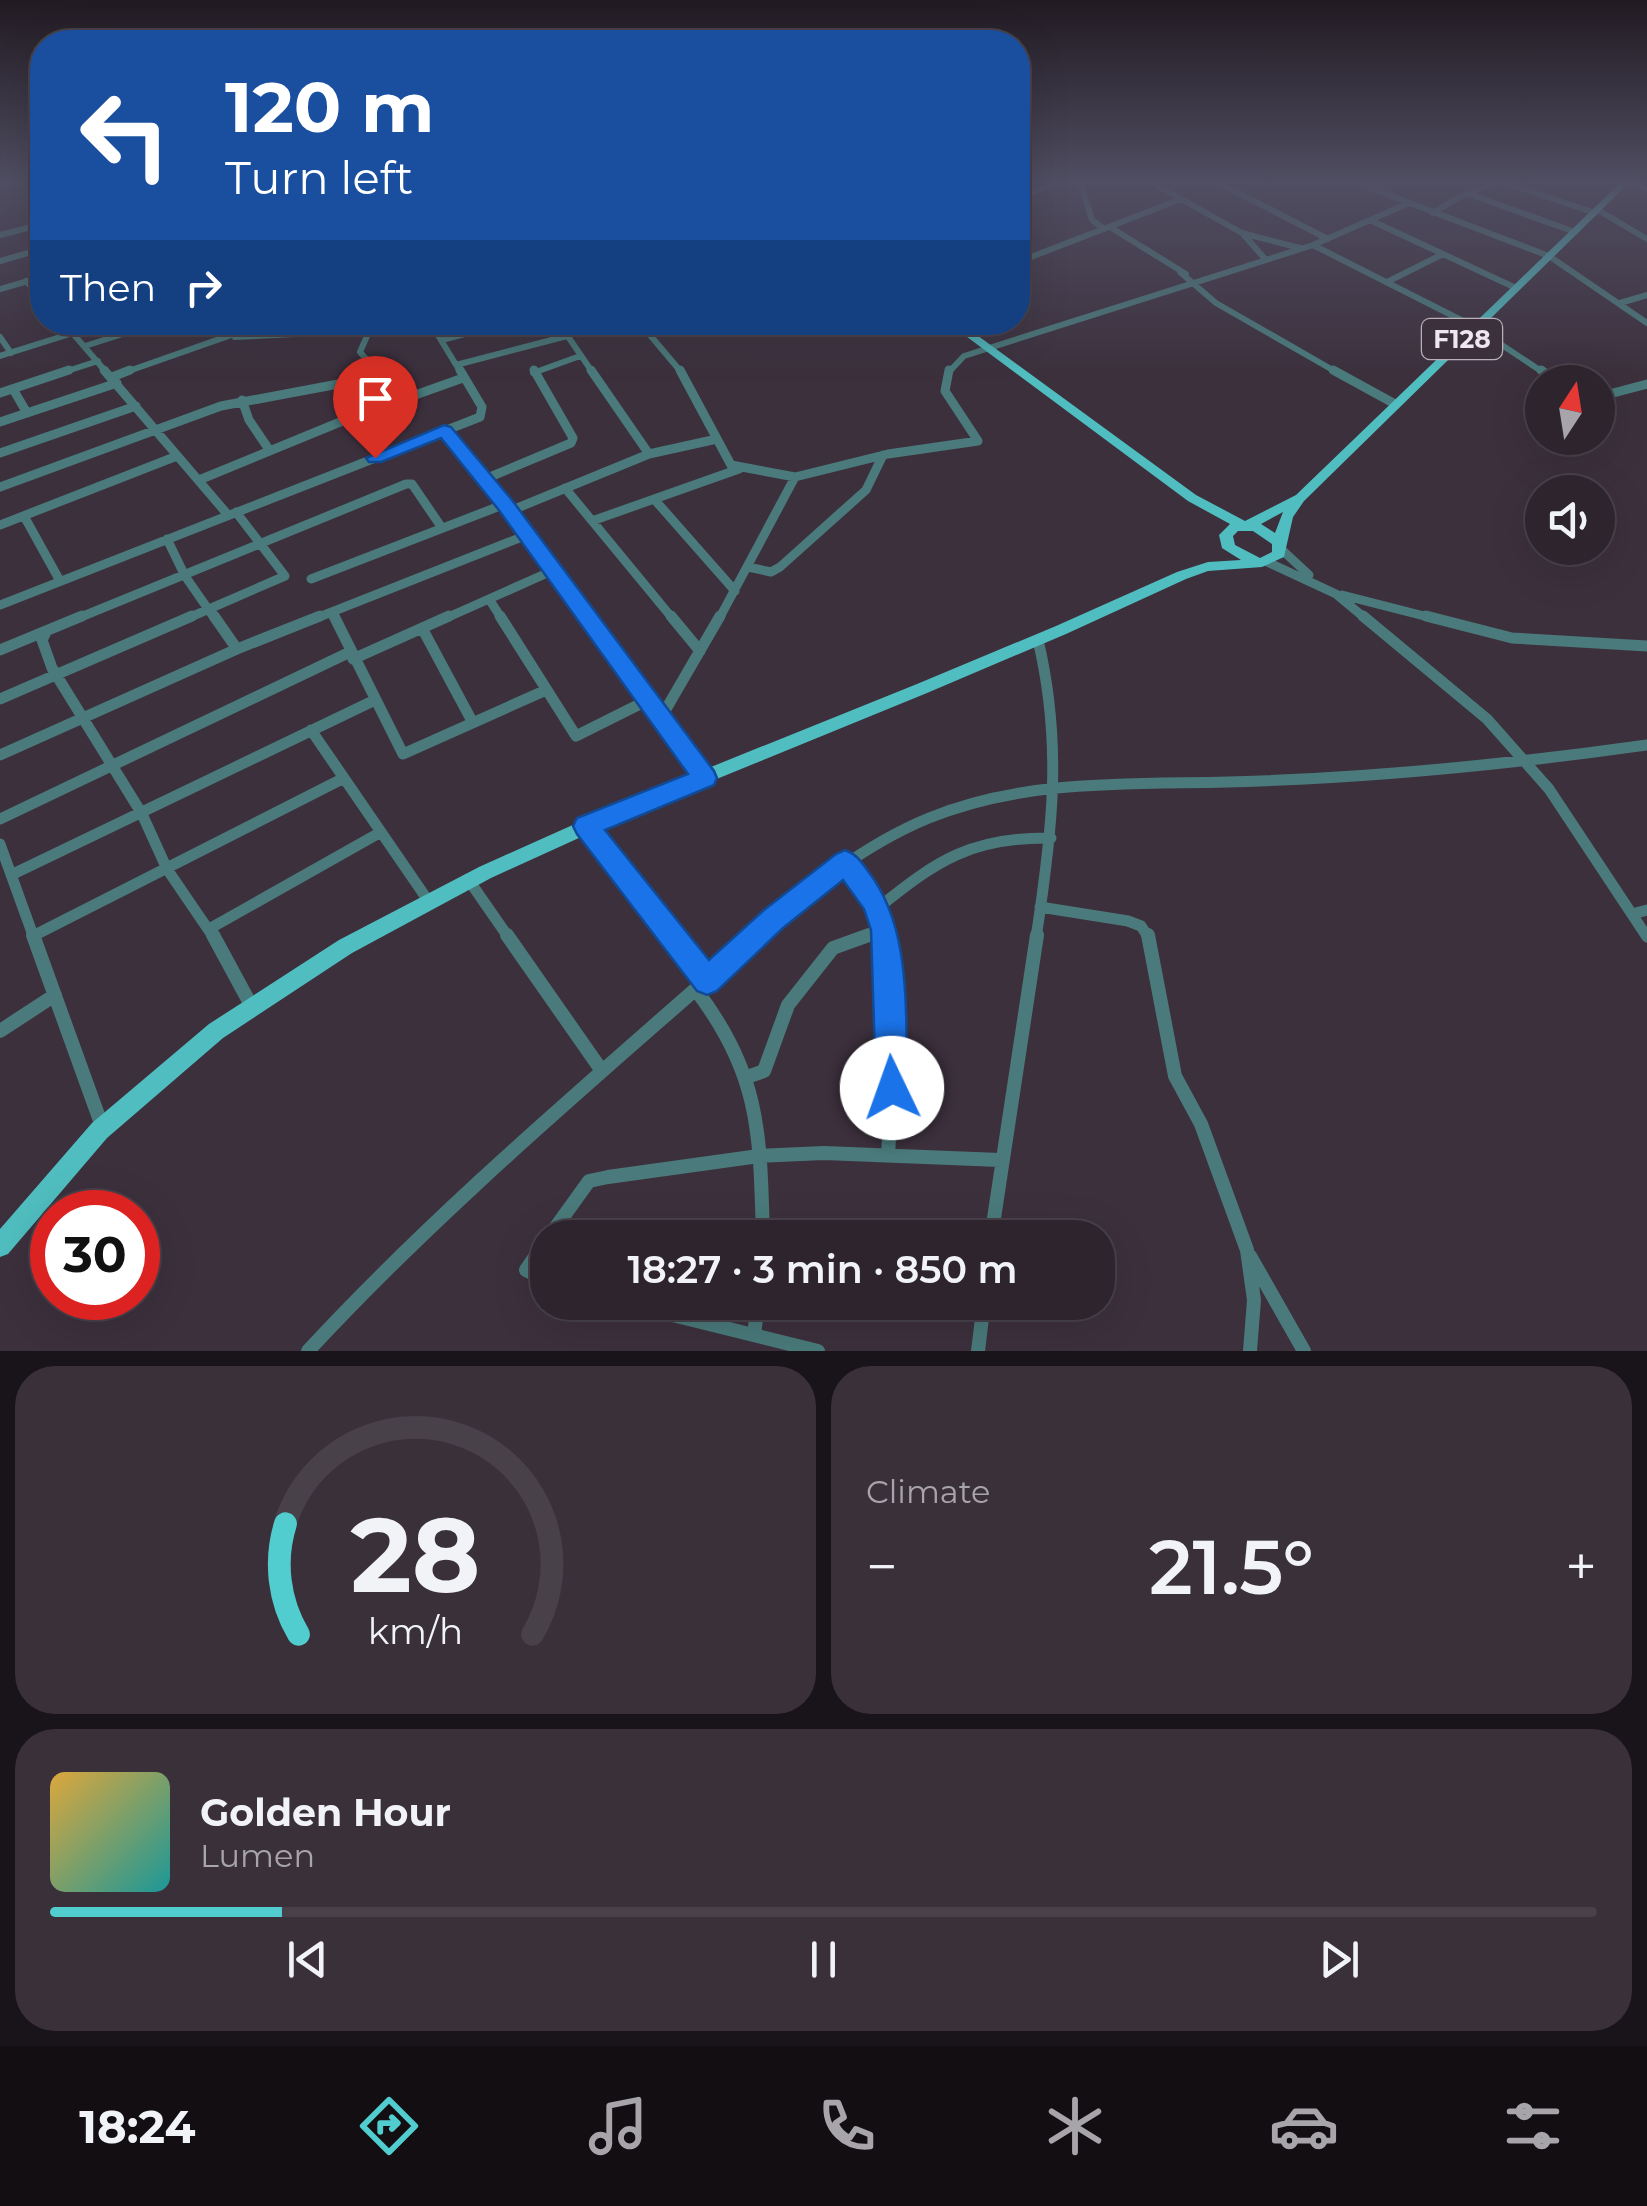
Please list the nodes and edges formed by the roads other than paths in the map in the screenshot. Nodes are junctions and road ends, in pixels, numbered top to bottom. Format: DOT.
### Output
graph roads {
  1 [pos="1061,245"];
  2 [pos="1139,245"];
  3 [pos="1253,245"];
  4 [pos="1289,245"];
  5 [pos="1311,245"];
  6 [pos="1316,245"];
  7 [pos="1424,245"];
  8 [pos="1520,245"];
  9 [pos="1561,245"];
  10 [pos="1301,248"];
  11 [pos="30,252"];
  12 [pos="1030,253"];
  13 [pos="1443,254"];
  14 [pos="1034,255"];
  15 [pos="1549,256"];
  16 [pos="1030,257"];
  17 [pos="1266,260"];
  18 [pos="0,261"];
  19 [pos="1180,272"];
  20 [pos="1202,278"];
  21 [pos="30,280"];
  22 [pos="26,281"];
  23 [pos="1387,282"];
  24 [pos="1187,283"];
  25 [pos="30,286"];
  26 [pos="1516,288"];
  27 [pos="0,289"];
  28 [pos="1647,295"];
  29 [pos="1620,303"];
  30 [pos="1647,323"];
  31 [pos="1475,326"];
  32 [pos="1030,334"];
  33 [pos="70,335"];
  34 [pos="74,335"];
  35 [pos="119,335"];
  36 [pos="300,335"];
  37 [pos="367,335"];
  38 [pos="439,335"];
  39 [pos="461,335"];
  40 [pos="650,335"];
  41 [pos="970,335"];
  42 [pos="1027,335"];
  43 [pos="229,336"];
  44 [pos="567,336"];
  45 [pos="0,337"];
  46 [pos="442,340"];
  47 [pos="85,346"];
  48 [pos="987,348"];
  49 [pos="11,353"];
  50 [pos="0,356"];
  51 [pos="580,356"];
  52 [pos="98,361"];
  53 [pos="456,365"];
  54 [pos="1533,365"];
  55 [pos="380,376"];
  56 [pos="463,378"];
  57 [pos="114,380"];
  58 [pos="1647,384"];
  59 [pos="13,389"];
  60 [pos="1615,392"];
  61 [pos="0,393"];
  62 [pos="242,400"];
  63 [pos="402,400"];
  64 [pos="1395,404"];
  65 [pos="136,406"];
  66 [pos="27,413"];
  67 [pos="0,422"];
  68 [pos="444,430"];
  69 [pos="156,432"];
  70 [pos="717,439"];
  71 [pos="270,451"];
  72 [pos="0,453"];
  73 [pos="650,454"];
  74 [pos="883,455"];
  75 [pos="177,456"];
  76 [pos="739,469"];
  77 [pos="485,478"];
  78 [pos="796,478"];
  79 [pos="199,480"];
  80 [pos="0,487"];
  81 [pos="564,488"];
  82 [pos="1192,498"];
  83 [pos="1300,498"];
  84 [pos="654,499"];
  85 [pos="507,508"];
  86 [pos="232,514"];
  87 [pos="24,516"];
  88 [pos="592,521"];
  89 [pos="0,525"];
  90 [pos="1244,526"];
  91 [pos="442,528"];
  92 [pos="527,534"];
  93 [pos="1226,538"];
  94 [pos="167,540"];
  95 [pos="262,544"];
  96 [pos="1280,545"];
  97 [pos="1260,561"];
  98 [pos="748,567"];
  99 [pos="1201,568"];
  100 [pos="554,570"];
  101 [pos="185,576"];
  102 [pos="311,579"];
  103 [pos="60,582"];
  104 [pos="1317,582"];
  105 [pos="735,591"];
  106 [pos="1336,594"];
  107 [pos="489,599"];
  108 [pos="0,605"];
  109 [pos="211,608"];
  110 [pos="333,614"];
  111 [pos="422,628"];
  112 [pos="45,634"];
  113 [pos="1038,640"];
  114 [pos="1647,646"];
  115 [pos="237,649"];
  116 [pos="0,650"];
  117 [pos="700,651"];
  118 [pos="351,655"];
  119 [pos="58,675"];
  120 [pos="544,690"];
  121 [pos="650,699"];
  122 [pos="0,700"];
  123 [pos="375,700"];
  124 [pos="662,716"];
  125 [pos="85,717"];
  126 [pos="473,723"];
  127 [pos="311,730"];
  128 [pos="1647,745"];
  129 [pos="0,755"];
  130 [pos="1527,761"];
  131 [pos="112,762"];
  132 [pos="344,778"];
  133 [pos="705,778"];
  134 [pos="1053,790"];
  135 [pos="142,814"];
  136 [pos="0,819"];
  137 [pos="586,826"];
  138 [pos="381,832"];
  139 [pos="1051,838"];
  140 [pos="0,844"];
  141 [pos="845,862"];
  142 [pos="167,869"];
  143 [pos="11,875"];
  144 [pos="468,880"];
  145 [pos="427,899"];
  146 [pos="1040,907"];
  147 [pos="878,908"];
  148 [pos="1647,910"];
  149 [pos="1632,914"];
  150 [pos="209,929"];
  151 [pos="885,930"];
  152 [pos="33,936"];
  153 [pos="1647,937"];
  154 [pos="702,986"];
  155 [pos="54,995"];
  156 [pos="252,1007"];
  157 [pos="0,1031"];
  158 [pos="602,1071"];
  159 [pos="747,1077"];
  160 [pos="102,1126"];
  161 [pos="758,1156"];
  162 [pos="888,1156"];
  163 [pos="1000,1160"];
  164 [pos="561,1220"];
  165 [pos="762,1220"];
  166 [pos="993,1220"];
  167 [pos="0,1246"];
  168 [pos="1247,1250"];
  169 [pos="691,1320"];
  170 [pos="756,1320"];
  171 [pos="982,1320"];
  172 [pos="754,1336"];
  173 [pos="308,1351"];
  174 [pos="818,1351"];
  175 [pos="978,1351"];
  176 [pos="1250,1351"];
  177 [pos="1304,1351"];
  1 -- 14 [label="street"];
  2 -- 19 [label="street"];
  3 -- 17 [label="street"];
  4 -- 10 [label="street"];
  5 -- 10 [label="street"];
  6 -- 23 [label="street"];
  7 -- 13 [label="street"];
  8 -- 15 [label="street"];
  9 -- 15 [label="main road, F128"];
  10 -- 17 [label="street"];
  11 -- 18 [label="street"];
  12 -- 14 [label="street"];
  13 -- 23 [label="street"];
  13 -- 26 [label="street"];
  14 -- 16 [label="street"];
  15 -- 26 [label="main road, F128"];
  15 -- 29 [label="street"];
  17 -- 20 [label="street"];
  19 -- 20 [label="street"];
  19 -- 24 [label="street"];
  20 -- 24 [label="street"];
  21 -- 22 [label="street"];
  22 -- 25 [label="street"];
  22 -- 27 [label="street"];
  23 -- 31 [label="street"];
  24 -- 32 [label="street"];
  24 -- 64 [label="street"];
  26 -- 31 [label="main road, F128"];
  28 -- 29 [label="street"];
  29 -- 30 [label="street"];
  31 -- 54 [label="street"];
  31 -- 64 [label="main road, F128"];
  33 -- 49 [label="street"];
  34 -- 47 [label="street"];
  35 -- 47 [label="street"];
  36 -- 43 [label="street"];
  37 -- 55 [label="street"];
  38 -- 46 [label="street"];
  39 -- 46 [label="street"];
  40 -- 70 [label="street"];
  41 -- 48 [label="main road"];
  42 -- 48 [label="street"];
  43 -- 57 [label="street"];
  44 -- 51 [label="street"];
  44 -- 53 [label="street"];
  45 -- 49 [label="street"];
  46 -- 53 [label="street"];
  47 -- 52 [label="street"];
  48 -- 74 [label="street"];
  48 -- 82 [label="main road"];
  49 -- 50 [label="street"];
  51 -- 73 [label="street"];
  51 -- 77 [label="street"];
  52 -- 57 [label="street"];
  52 -- 59 [label="street"];
  53 -- 56 [label="street"];
  55 -- 62 [label="street"];
  55 -- 63 [label="street"];
  56 -- 63 [label="street"];
  56 -- 68 [label="street"];
  57 -- 65 [label="street"];
  57 -- 66 [label="street"];
  58 -- 60 [label="street"];
  59 -- 61 [label="street"];
  59 -- 66 [label="street"];
  62 -- 69 [label="street"];
  62 -- 71 [label="street"];
  63 -- 71 [label="street"];
  64 -- 83 [label="main road, F128"];
  65 -- 69 [label="street"];
  65 -- 72 [label="street"];
  66 -- 67 [label="street"];
  68 -- 77 [label="street"];
  68 -- 86 [label="street"];
  69 -- 75 [label="street"];
  69 -- 80 [label="street"];
  70 -- 73 [label="street"];
  70 -- 76 [label="street"];
  71 -- 79 [label="street"];
  73 -- 81 [label="street"];
  74 -- 78 [label="street"];
  74 -- 98 [label="street"];
  75 -- 79 [label="street"];
  75 -- 87 [label="street"];
  76 -- 78 [label="street"];
  76 -- 84 [label="street"];
  77 -- 85 [label="street"];
  78 -- 98 [label="street"];
  79 -- 86 [label="street"];
  81 -- 85 [label="street"];
  81 -- 88 [label="street"];
  82 -- 90 [label="main road"];
  82 -- 93 [label="main road"];
  83 -- 90 [label="main road, F128"];
  83 -- 96 [label="main road, F128"];
  84 -- 88 [label="street"];
  84 -- 105 [label="street"];
  85 -- 91 [label="street"];
  85 -- 92 [label="street"];
  86 -- 94 [label="street"];
  86 -- 95 [label="street"];
  87 -- 89 [label="street"];
  87 -- 103 [label="street"];
  88 -- 117 [label="street"];
  90 -- 93 [label="main road, F128"];
  90 -- 96 [label="main road"];
  91 -- 95 [label="street"];
  91 -- 102 [label="street"];
  92 -- 100 [label="street"];
  92 -- 110 [label="street"];
  93 -- 97 [label="main road"];
  93 -- 99 [label="main road"];
  94 -- 101 [label="street"];
  94 -- 103 [label="street"];
  95 -- 101 [label="street"];
  95 -- 109 [label="street"];
  96 -- 97 [label="main road, F128"];
  96 -- 104 [label="street"];
  97 -- 99 [label="main road"];
  97 -- 104 [label="street"];
  98 -- 105 [label="street"];
  99 -- 113 [label="main road"];
  100 -- 107 [label="street"];
  100 -- 121 [label="street"];
  101 -- 109 [label="street"];
  101 -- 112 [label="street"];
  103 -- 108 [label="street"];
  104 -- 106 [label="street"];
  105 -- 117 [label="street"];
  106 -- 114 [label="street"];
  106 -- 130 [label="street"];
  107 -- 111 [label="street"];
  107 -- 120 [label="street"];
  109 -- 115 [label="street"];
  109 -- 119 [label="street"];
  110 -- 115 [label="street"];
  110 -- 118 [label="street"];
  111 -- 118 [label="street"];
  111 -- 126 [label="street"];
  112 -- 116 [label="street"];
  112 -- 119 [label="street"];
  113 -- 133 [label="main road"];
  113 -- 134 [label="street"];
  115 -- 125 [label="street"];
  117 -- 124 [label="street"];
  118 -- 123 [label="street"];
  118 -- 131 [label="street"];
  119 -- 122 [label="street"];
  119 -- 125 [label="street"];
  120 -- 121 [label="street"];
  120 -- 126 [label="street"];
  121 -- 124 [label="street"];
  123 -- 126 [label="street"];
  123 -- 127 [label="street"];
  124 -- 133 [label="street"];
  125 -- 129 [label="street"];
  125 -- 131 [label="street"];
  127 -- 132 [label="street"];
  127 -- 135 [label="street"];
  128 -- 130 [label="street"];
  130 -- 134 [label="street"];
  130 -- 149 [label="street"];
  131 -- 135 [label="street"];
  131 -- 136 [label="street"];
  132 -- 138 [label="street"];
  132 -- 142 [label="street"];
  133 -- 137 [label="main road"];
  134 -- 139 [label="street"];
  134 -- 141 [label="street"];
  135 -- 142 [label="street"];
  135 -- 143 [label="street"];
  137 -- 144 [label="main road"];
  137 -- 154 [label="street"];
  138 -- 145 [label="street"];
  138 -- 150 [label="street"];
  139 -- 146 [label="street"];
  139 -- 147 [label="street"];
  140 -- 143 [label="street"];
  141 -- 147 [label="street"];
  141 -- 154 [label="street"];
  142 -- 150 [label="street"];
  142 -- 152 [label="street"];
  143 -- 152 [label="street"];
  144 -- 145 [label="main road"];
  144 -- 158 [label="street"];
  145 -- 156 [label="main road"];
  146 -- 163 [label="street"];
  146 -- 168 [label="street"];
  147 -- 151 [label="street"];
  148 -- 149 [label="street"];
  149 -- 153 [label="street"];
  150 -- 156 [label="street"];
  151 -- 159 [label="street"];
  151 -- 162 [label="street"];
  152 -- 155 [label="street"];
  154 -- 158 [label="street"];
  154 -- 159 [label="street"];
  155 -- 157 [label="street"];
  155 -- 160 [label="street"];
  156 -- 160 [label="main road"];
  158 -- 173 [label="street"];
  159 -- 161 [label="street"];
  160 -- 167 [label="main road"];
  161 -- 162 [label="street"];
  161 -- 164 [label="street"];
  161 -- 165 [label="street"];
  162 -- 163 [label="street"];
  163 -- 166 [label="street"];
  168 -- 176 [label="street"];
  168 -- 177 [label="street"];
  169 -- 172 [label="street"];
  170 -- 172 [label="street"];
  171 -- 175 [label="street"];
  172 -- 174 [label="street"];
}
